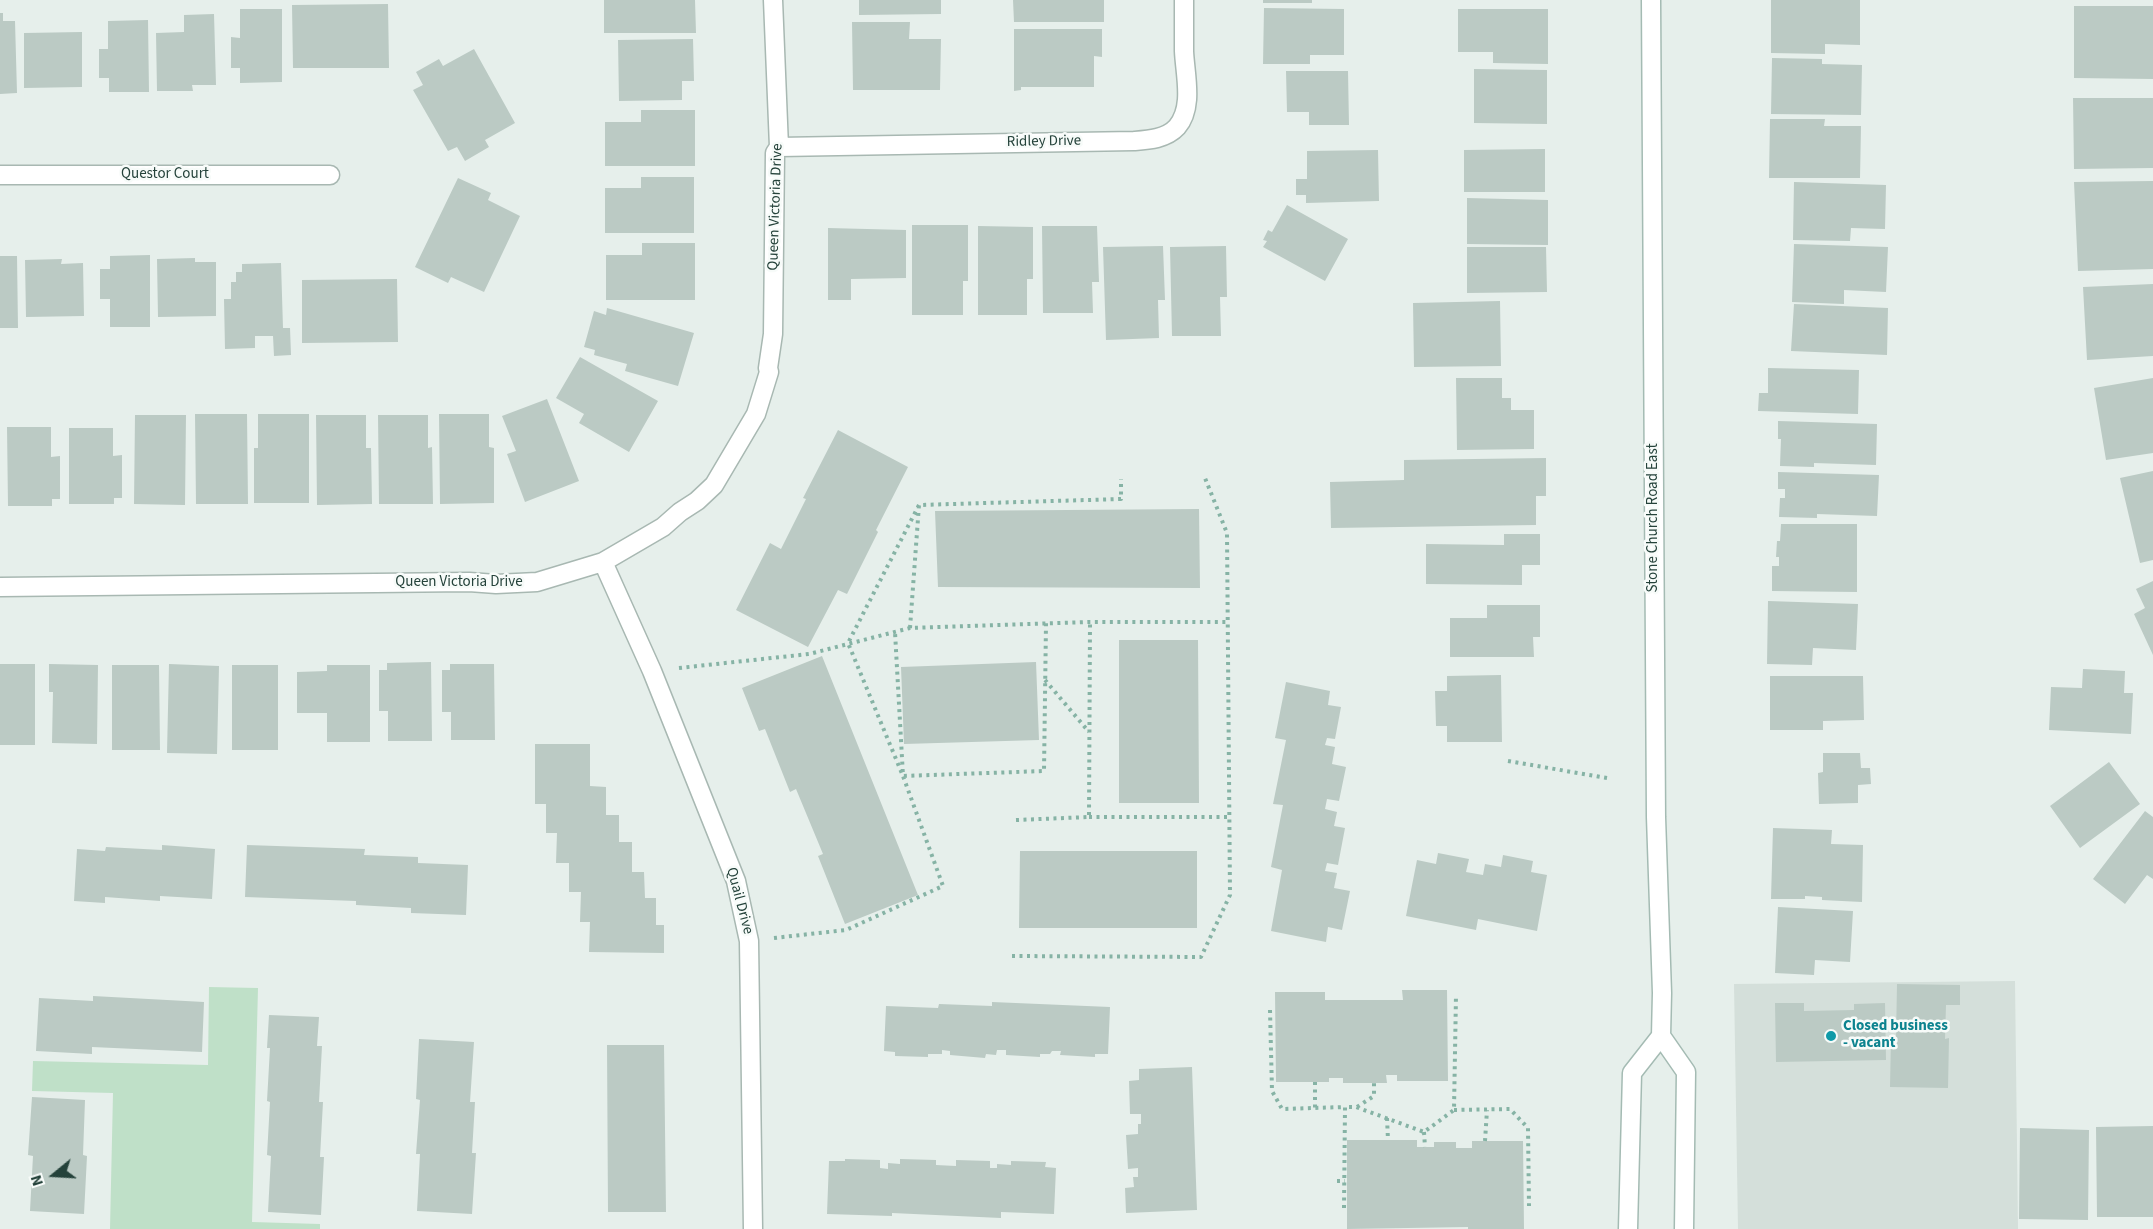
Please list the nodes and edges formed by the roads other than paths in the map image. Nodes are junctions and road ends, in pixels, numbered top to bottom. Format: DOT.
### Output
graph roads {
  1 [pos="773,0"];
  2 [pos="1184,0"];
  3 [pos="1651,0"];
  4 [pos="779,147"];
  5 [pos="0,175"];
  6 [pos="330,175"];
  7 [pos="603,562"];
  8 [pos="0,587"];
  9 [pos="1661,1036"];
  10 [pos="753,1229"];
  11 [pos="1628,1229"];
  12 [pos="1684,1229"];
  1 -- 4 [label="street, Queen Victoria Drive"];
  2 -- 4 [label="street, Ridley Drive"];
  3 -- 9 [label="street, Stone Church Road East"];
  4 -- 7 [label="street, Queen Victoria Drive"];
  5 -- 6 [label="street, Questor Court"];
  7 -- 8 [label="street, Queen Victoria Drive"];
  7 -- 10 [label="street, Quail Drive"];
  9 -- 11 [label="street"];
  9 -- 12 [label="street"];
}
